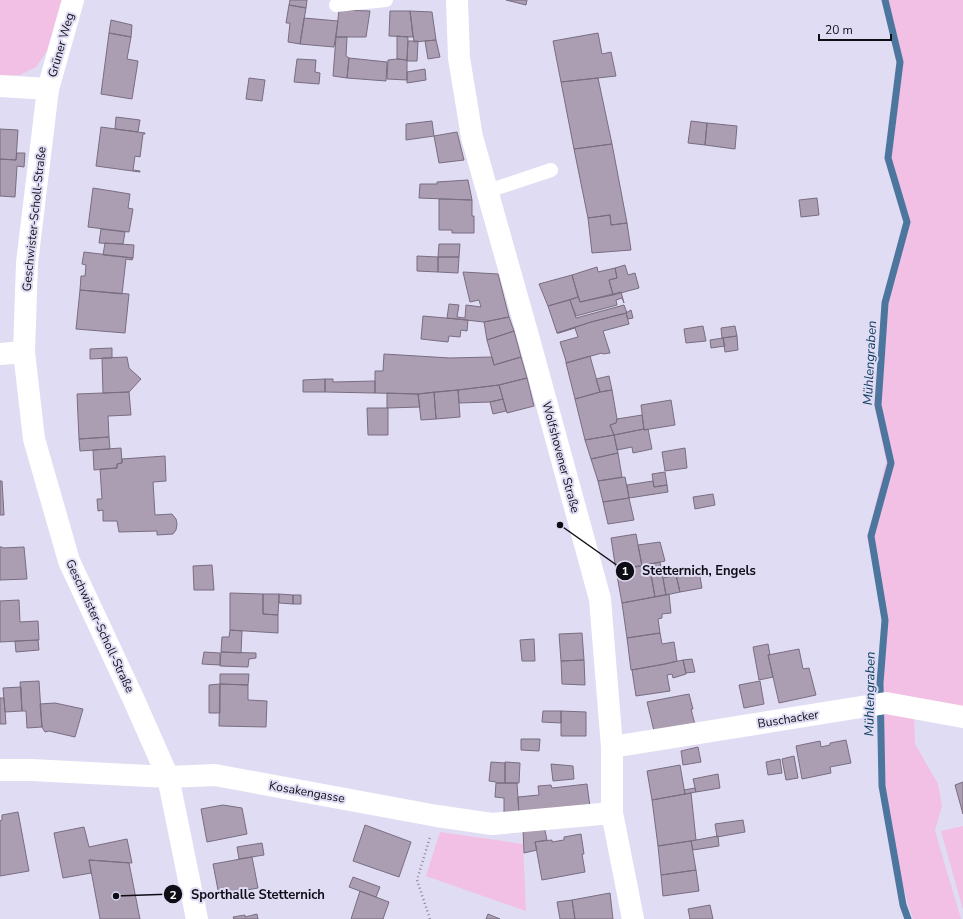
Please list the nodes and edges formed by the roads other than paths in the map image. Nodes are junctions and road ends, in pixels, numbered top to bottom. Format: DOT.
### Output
graph roads {
  1 [pos="73,0"];
  2 [pos="386,0"];
  3 [pos="457,0"];
  4 [pos="336,4"];
  5 [pos="0,86"];
  6 [pos="48,89"];
  7 [pos="552,170"];
  8 [pos="488,192"];
  9 [pos="24,352"];
  10 [pos="0,354"];
  11 [pos="963,717"];
  12 [pos="612,747"];
  13 [pos="0,770"];
  14 [pos="168,777"];
  15 [pos="612,814"];
  16 [pos="197,919"];
  17 [pos="633,919"];
  1 -- 6 [label="street, Grüner Weg"];
  2 -- 4 [label="lane"];
  3 -- 8 [label="street, Wolfshovener Straße"];
  5 -- 6 [label="street, Grüner Weg"];
  6 -- 9 [label="street, Geschwister-Scholl-Straße"];
  7 -- 8 [label="lane"];
  8 -- 12 [label="street, Wolfshovener Straße"];
  9 -- 10 [label="street"];
  9 -- 14 [label="street, Geschwister-Scholl-Straße"];
  11 -- 12 [label="street, Buschacker"];
  12 -- 15 [label="street, Wolfshovener Straße"];
  13 -- 14 [label="street, Kosakengasse"];
  14 -- 15 [label="street, Kosakengasse"];
  14 -- 16 [label="street, Geschwister-Scholl-Straße"];
  15 -- 17 [label="street, Wolfshovener Straße"];
}
